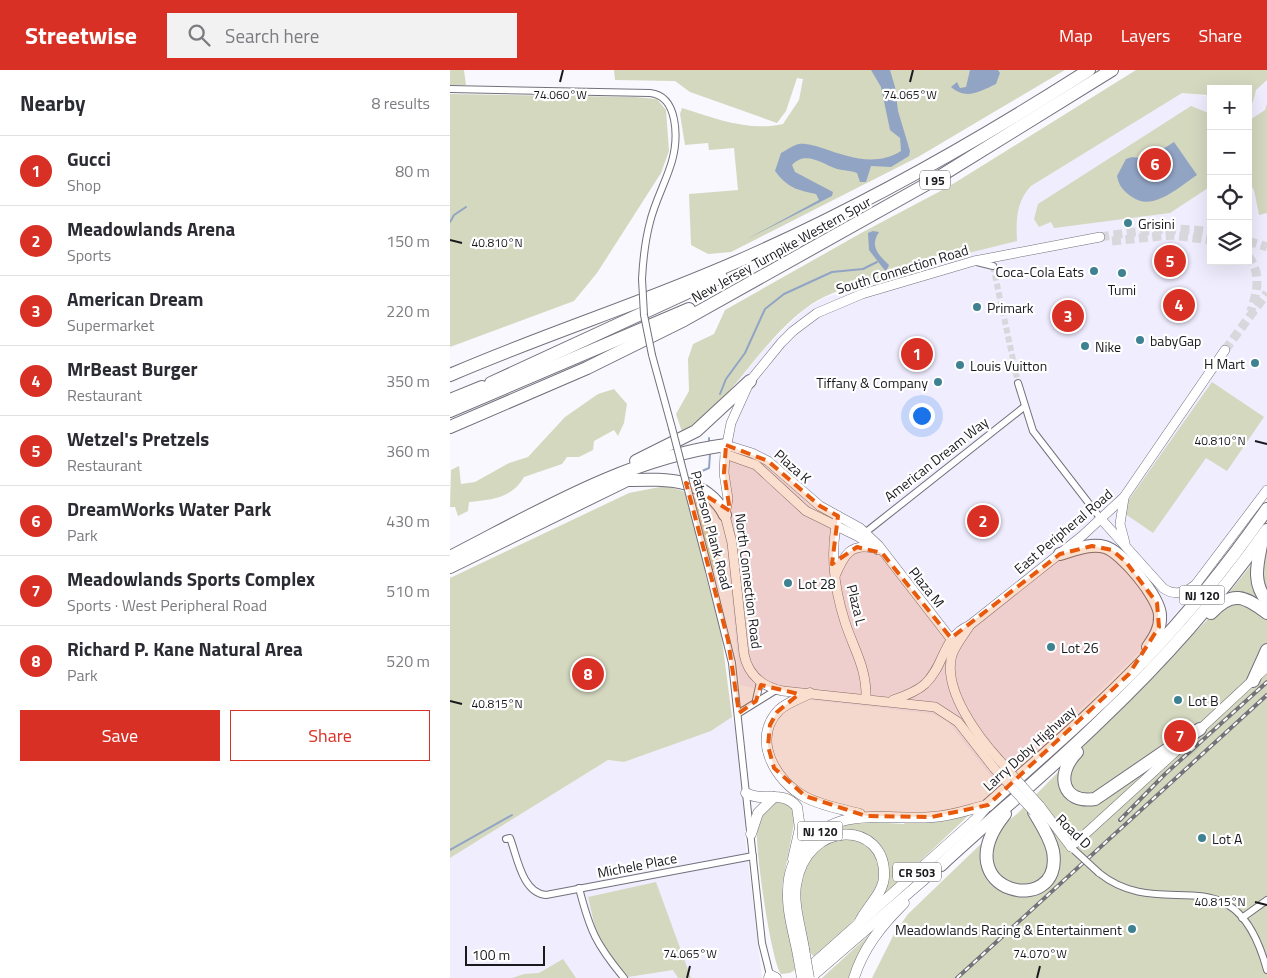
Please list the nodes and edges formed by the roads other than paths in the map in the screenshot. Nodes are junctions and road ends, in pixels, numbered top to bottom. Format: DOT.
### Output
graph roads {
  1 [pos="1089,70"];
  2 [pos="1112,70"];
  3 [pos="450,89"];
  4 [pos="1098,240"];
  5 [pos="780,242"];
  6 [pos="974,261"];
  7 [pos="993,266"];
  8 [pos="753,282"];
  9 [pos="1225,350"];
  10 [pos="450,376"];
  11 [pos="750,381"];
  12 [pos="1018,382"];
  13 [pos="450,400"];
  14 [pos="1024,407"];
  15 [pos="450,411"];
  16 [pos="450,427"];
  17 [pos="715,450"];
  18 [pos="628,480"];
  19 [pos="590,486"];
  20 [pos="1267,490"];
  21 [pos="1124,497"];
  22 [pos="1267,509"];
  23 [pos="724,515"];
  24 [pos="838,516"];
  25 [pos="1101,518"];
  26 [pos="836,525"];
  27 [pos="866,532"];
  28 [pos="1265,532"];
  29 [pos="1125,544"];
  30 [pos="879,551"];
  31 [pos="1060,554"];
  32 [pos="450,557"];
  33 [pos="450,568"];
  34 [pos="836,574"];
  35 [pos="1266,611"];
  36 [pos="970,625"];
  37 [pos="951,639"];
  38 [pos="1177,642"];
  39 [pos="1267,650"];
  40 [pos="1267,667"];
  41 [pos="1129,674"];
  42 [pos="1253,681"];
  43 [pos="760,682"];
  44 [pos="776,690"];
  45 [pos="810,693"];
  46 [pos="866,699"];
  47 [pos="756,701"];
  48 [pos="891,701"];
  49 [pos="738,713"];
  50 [pos="1102,720"];
  51 [pos="1200,729"];
  52 [pos="998,765"];
  53 [pos="1037,779"];
  54 [pos="746,792"];
  55 [pos="774,796"];
  56 [pos="988,805"];
  57 [pos="1037,809"];
  58 [pos="866,816"];
  59 [pos="751,834"];
  60 [pos="506,839"];
  61 [pos="1073,848"];
  62 [pos="753,856"];
  63 [pos="941,864"];
  64 [pos="791,870"];
  65 [pos="579,888"];
  66 [pos="1267,900"];
  67 [pos="1242,918"];
  68 [pos="859,923"];
  69 [pos="801,952"];
  70 [pos="1267,970"];
  71 [pos="772,977"];
  72 [pos="624,978"];
  73 [pos="797,978"];
  74 [pos="802,978"];
  75 [pos="810,978"];
  76 [pos="854,978"];
  1 -- 5 [label="highway, New Jersey Turnpike Western Spur / I 95"];
  2 -- 8 [label="highway, New Jersey Turnpike Western Spur / I 95"];
  3 -- 49 [label="street, Paterson Plank Road, bridge"];
  4 -- 6 [label="street, South Connection Road"];
  5 -- 10 [label="highway, New Jersey Turnpike Western Spur / I 95"];
  5 -- 13 [label="highway"];
  6 -- 7 [label="street"];
  6 -- 11 [label="street, South Connection Road"];
  8 -- 15 [label="highway"];
  8 -- 16 [label="highway, New Jersey Turnpike Western Spur / I 95"];
  9 -- 21 [label="street, East Peripheral Road"];
  11 -- 17 [label="street, North Connection Road"];
  11 -- 19 [label="highway"];
  12 -- 14 [label="street"];
  14 -- 25 [label="street"];
  14 -- 27 [label="street, American Dream Way"];
  17 -- 18 [label="highway"];
  17 -- 19 [label="highway"];
  17 -- 23 [label="street, North Connection Road"];
  17 -- 24 [label="street, Plaza K"];
  17 -- 26 [label="street, Plaza K"];
  18 -- 23 [label="highway"];
  18 -- 33 [label="highway"];
  19 -- 32 [label="highway"];
  20 -- 29 [label="street"];
  21 -- 25 [label="street, East Peripheral Road"];
  21 -- 29 [label="street"];
  22 -- 41 [label="highway, Larry Doby Highway / NJ 120"];
  23 -- 43 [label="street, North Connection Road"];
  24 -- 26 [label="street, Plaza L"];
  24 -- 27 [label="street, Plaza M"];
  25 -- 29 [label="street"];
  25 -- 31 [label="street, East Peripheral Road"];
  26 -- 30 [label="street, Plaza M"];
  26 -- 34 [label="street, Plaza L"];
  27 -- 30 [label="street, Plaza M"];
  28 -- 35 [label="highway"];
  28 -- 38 [label="highway, Larry Doby Highway / NJ 120"];
  30 -- 34 [label="street"];
  30 -- 37 [label="street, Plaza M"];
  31 -- 36 [label="street, East Peripheral Road"];
  31 -- 41 [label="highway"];
  34 -- 46 [label="street, Plaza L"];
  35 -- 38 [label="highway"];
  36 -- 37 [label="street, East Peripheral Road"];
  36 -- 52 [label="street, Road D"];
  37 -- 48 [label="street, East Peripheral Road"];
  38 -- 50 [label="highway, Larry Doby Highway / NJ 120"];
  39 -- 42 [label="highway"];
  40 -- 42 [label="street"];
  41 -- 56 [label="highway, Larry Doby Highway / NJ 120"];
  42 -- 51 [label="street"];
  43 -- 44 [label="street, North Connection Road"];
  43 -- 47 [label="street"];
  44 -- 45 [label="street, North Connection Road"];
  44 -- 47 [label="street"];
  45 -- 46 [label="street, North Connection Road"];
  45 -- 58 [label="main road"];
  46 -- 48 [label="street, North Connection Road"];
  47 -- 49 [label="street"];
  48 -- 52 [label="street, Road D"];
  49 -- 54 [label="street, Paterson Plank Road"];
  50 -- 51 [label="highway"];
  50 -- 53 [label="highway, Larry Doby Highway / NJ 120"];
  51 -- 61 [label="street"];
  52 -- 57 [label="street, Road D, bridge"];
  53 -- 57 [label="highway"];
  53 -- 63 [label="highway, Larry Doby Highway / NJ 120"];
  54 -- 55 [label="main road"];
  54 -- 59 [label="street, Paterson Plank Road"];
  55 -- 59 [label="main road"];
  55 -- 64 [label="main road"];
  56 -- 58 [label="main road, Larry Doby Highway / NJ 120"];
  56 -- 68 [label="main road, CR 503"];
  57 -- 61 [label="street, Road D"];
  58 -- 64 [label="main road, Larry Doby Highway / NJ 120"];
  59 -- 62 [label="street, Paterson Plank Road"];
  60 -- 65 [label="street, Michele Place"];
  61 -- 67 [label="street, Road D, bridge"];
  62 -- 65 [label="street, Michele Place"];
  62 -- 71 [label="street, Paterson Plank Road"];
  63 -- 75 [label="main road, CR 503"];
  63 -- 76 [label="main road, Larry Doby Highway / NJ 120"];
  64 -- 69 [label="main road, Larry Doby Highway / NJ 120"];
  65 -- 72 [label="street"];
  66 -- 67 [label="street"];
  67 -- 70 [label="street"];
  68 -- 69 [label="main road"];
  68 -- 73 [label="main road, CR 503"];
  69 -- 74 [label="main road, Larry Doby Highway / NJ 120, bridge"];
  69 -- 75 [label="main road, bridge"];
}
